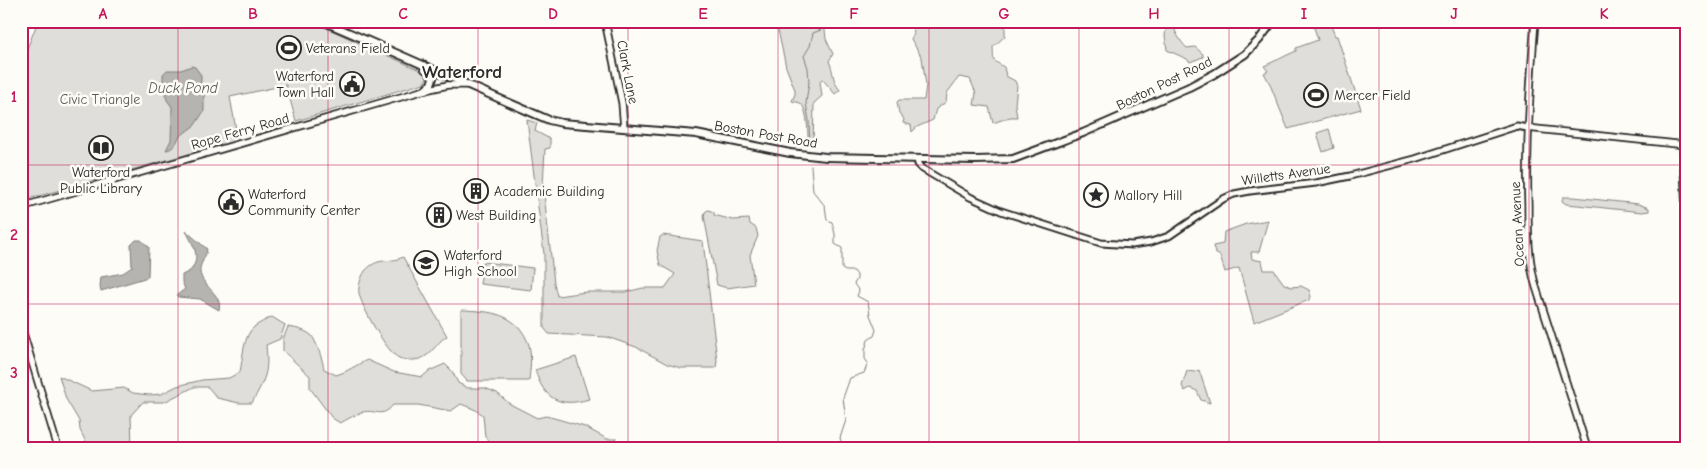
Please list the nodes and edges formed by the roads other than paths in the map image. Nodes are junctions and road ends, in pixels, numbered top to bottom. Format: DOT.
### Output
graph roads {
  1 [pos="322,21"];
  2 [pos="605,21"];
  3 [pos="1273,21"];
  4 [pos="1535,21"];
  5 [pos="417,62"];
  6 [pos="466,85"];
  7 [pos="425,90"];
  8 [pos="1686,118"];
  9 [pos="624,128"];
  10 [pos="1527,128"];
  11 [pos="1684,145"];
  12 [pos="917,159"];
  13 [pos="21,207"];
  14 [pos="1686,213"];
  15 [pos="21,326"];
  16 [pos="58,448"];
  17 [pos="1587,448"];
  1 -- 5 [label="main road, Boston Post Road"];
  2 -- 9 [label="main road, Clark Lane"];
  3 -- 12 [label="main road, Boston Post Road"];
  4 -- 10 [label="main road, Ocean Avenue"];
  5 -- 6 [label="main road, Boston Post Road"];
  5 -- 7 [label="main road"];
  6 -- 7 [label="main road, Rope Ferry Road"];
  6 -- 9 [label="main road, Boston Post Road"];
  7 -- 13 [label="main road, Rope Ferry Road"];
  8 -- 11 [label="street"];
  9 -- 12 [label="main road, Boston Post Road"];
  10 -- 11 [label="main road, Willetts Avenue"];
  10 -- 12 [label="street, Willetts Avenue"];
  10 -- 17 [label="main road, Ocean Avenue"];
  11 -- 14 [label="street"];
  15 -- 16 [label="main road"];
}
